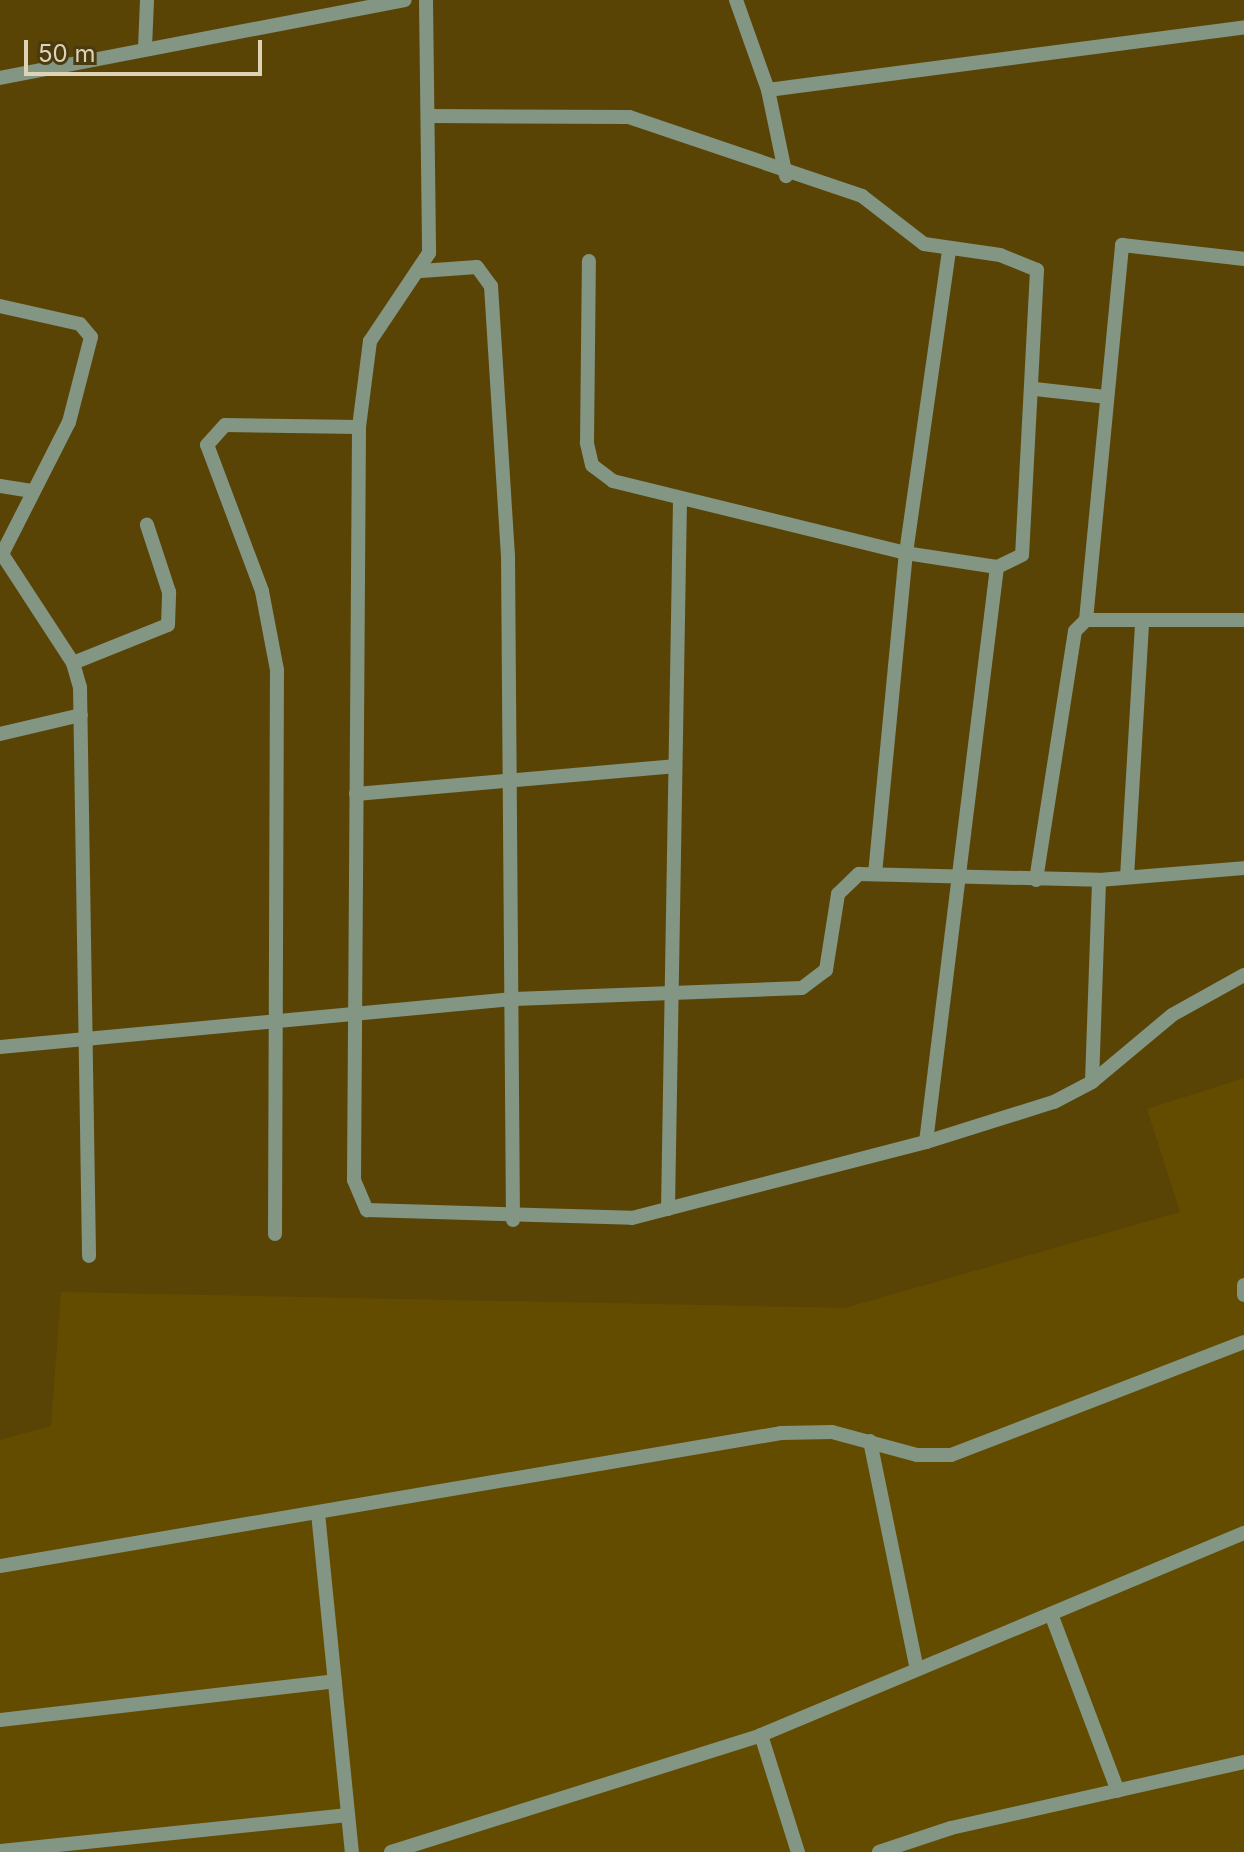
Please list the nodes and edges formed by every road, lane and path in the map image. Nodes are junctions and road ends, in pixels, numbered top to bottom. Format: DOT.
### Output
graph roads {
  1 [pos="147,0"];
  2 [pos="405,0"];
  3 [pos="426,0"];
  4 [pos="736,0"];
  5 [pos="1244,27"];
  6 [pos="145,48"];
  7 [pos="0,78"];
  8 [pos="768,90"];
  9 [pos="429,116"];
  10 [pos="786,176"];
  11 [pos="949,251"];
  12 [pos="1244,259"];
  13 [pos="589,261"];
  14 [pos="421,271"];
  15 [pos="0,306"];
  16 [pos="1035,389"];
  17 [pos="1106,397"];
  18 [pos="359,427"];
  19 [pos="0,486"];
  20 [pos="32,491"];
  21 [pos="680,499"];
  22 [pos="147,525"];
  23 [pos="906,553"];
  24 [pos="997,567"];
  25 [pos="1086,620"];
  26 [pos="1244,620"];
  27 [pos="1142,622"];
  28 [pos="73,663"];
  29 [pos="81,715"];
  30 [pos="0,734"];
  31 [pos="674,766"];
  32 [pos="511,780"];
  33 [pos="356,794"];
  34 [pos="1244,868"];
  35 [pos="875,874"];
  36 [pos="1127,877"];
  37 [pos="955,878"];
  38 [pos="1036,880"];
  39 [pos="1099,880"];
  40 [pos="1244,975"];
  41 [pos="668,993"];
  42 [pos="514,999"];
  43 [pos="353,1013"];
  44 [pos="272,1020"];
  45 [pos="85,1035"];
  46 [pos="0,1047"];
  47 [pos="1092,1082"];
  48 [pos="926,1142"];
  49 [pos="668,1209"];
  50 [pos="513,1220"];
  51 [pos="275,1234"];
  52 [pos="89,1256"];
  53 [pos="1244,1285"];
  54 [pos="1244,1295"];
  55 [pos="1244,1342"];
  56 [pos="870,1441"];
  57 [pos="318,1513"];
  58 [pos="1244,1533"];
  59 [pos="0,1566"];
  60 [pos="1051,1614"];
  61 [pos="917,1669"];
  62 [pos="335,1681"];
  63 [pos="0,1720"];
  64 [pos="761,1735"];
  65 [pos="1244,1762"];
  66 [pos="1118,1791"];
  67 [pos="348,1815"];
  68 [pos="0,1851"];
  69 [pos="352,1852"];
  70 [pos="391,1852"];
  71 [pos="798,1852"];
  72 [pos="879,1852"];
  1 -- 6 [label="street"];
  2 -- 6 [label="street"];
  3 -- 9 [label="street"];
  4 -- 8 [label="street"];
  5 -- 8 [label="street"];
  6 -- 7 [label="street"];
  8 -- 10 [label="street"];
  9 -- 10 [label="street"];
  9 -- 14 [label="street"];
  10 -- 11 [label="street"];
  11 -- 16 [label="street"];
  11 -- 23 [label="street"];
  12 -- 17 [label="street"];
  13 -- 21 [label="street"];
  14 -- 18 [label="street"];
  14 -- 32 [label="street"];
  15 -- 20 [label="street"];
  16 -- 17 [label="street"];
  16 -- 24 [label="street"];
  17 -- 25 [label="street"];
  18 -- 33 [label="street"];
  18 -- 44 [label="street"];
  19 -- 20 [label="street"];
  20 -- 28 [label="street"];
  21 -- 23 [label="street"];
  21 -- 31 [label="street"];
  22 -- 28 [label="street"];
  23 -- 24 [label="street"];
  23 -- 35 [label="street"];
  24 -- 37 [label="street"];
  25 -- 27 [label="street"];
  25 -- 38 [label="street"];
  26 -- 27 [label="street"];
  27 -- 36 [label="street"];
  28 -- 29 [label="street"];
  29 -- 30 [label="street"];
  29 -- 45 [label="street"];
  31 -- 32 [label="street"];
  31 -- 41 [label="street"];
  32 -- 33 [label="street"];
  32 -- 42 [label="street"];
  33 -- 43 [label="street"];
  34 -- 36 [label="street"];
  35 -- 37 [label="street"];
  35 -- 41 [label="street"];
  36 -- 39 [label="street"];
  37 -- 38 [label="street"];
  37 -- 48 [label="street"];
  38 -- 39 [label="street"];
  39 -- 47 [label="street"];
  40 -- 47 [label="street"];
  41 -- 42 [label="street"];
  41 -- 49 [label="street"];
  42 -- 43 [label="street"];
  42 -- 50 [label="street"];
  43 -- 44 [label="street"];
  43 -- 50 [label="street"];
  44 -- 45 [label="street"];
  44 -- 51 [label="street"];
  45 -- 46 [label="street"];
  45 -- 52 [label="street"];
  47 -- 48 [label="street"];
  48 -- 49 [label="street"];
  49 -- 50 [label="street"];
  53 -- 54 [label="street"];
  55 -- 56 [label="street"];
  56 -- 57 [label="street"];
  56 -- 61 [label="street"];
  57 -- 59 [label="street"];
  57 -- 62 [label="street"];
  58 -- 60 [label="street"];
  60 -- 61 [label="street"];
  60 -- 66 [label="street"];
  61 -- 64 [label="street"];
  62 -- 63 [label="street"];
  62 -- 67 [label="street"];
  64 -- 70 [label="street"];
  64 -- 71 [label="street"];
  65 -- 66 [label="street"];
  66 -- 72 [label="street"];
  67 -- 68 [label="street"];
  67 -- 69 [label="street"];
}
